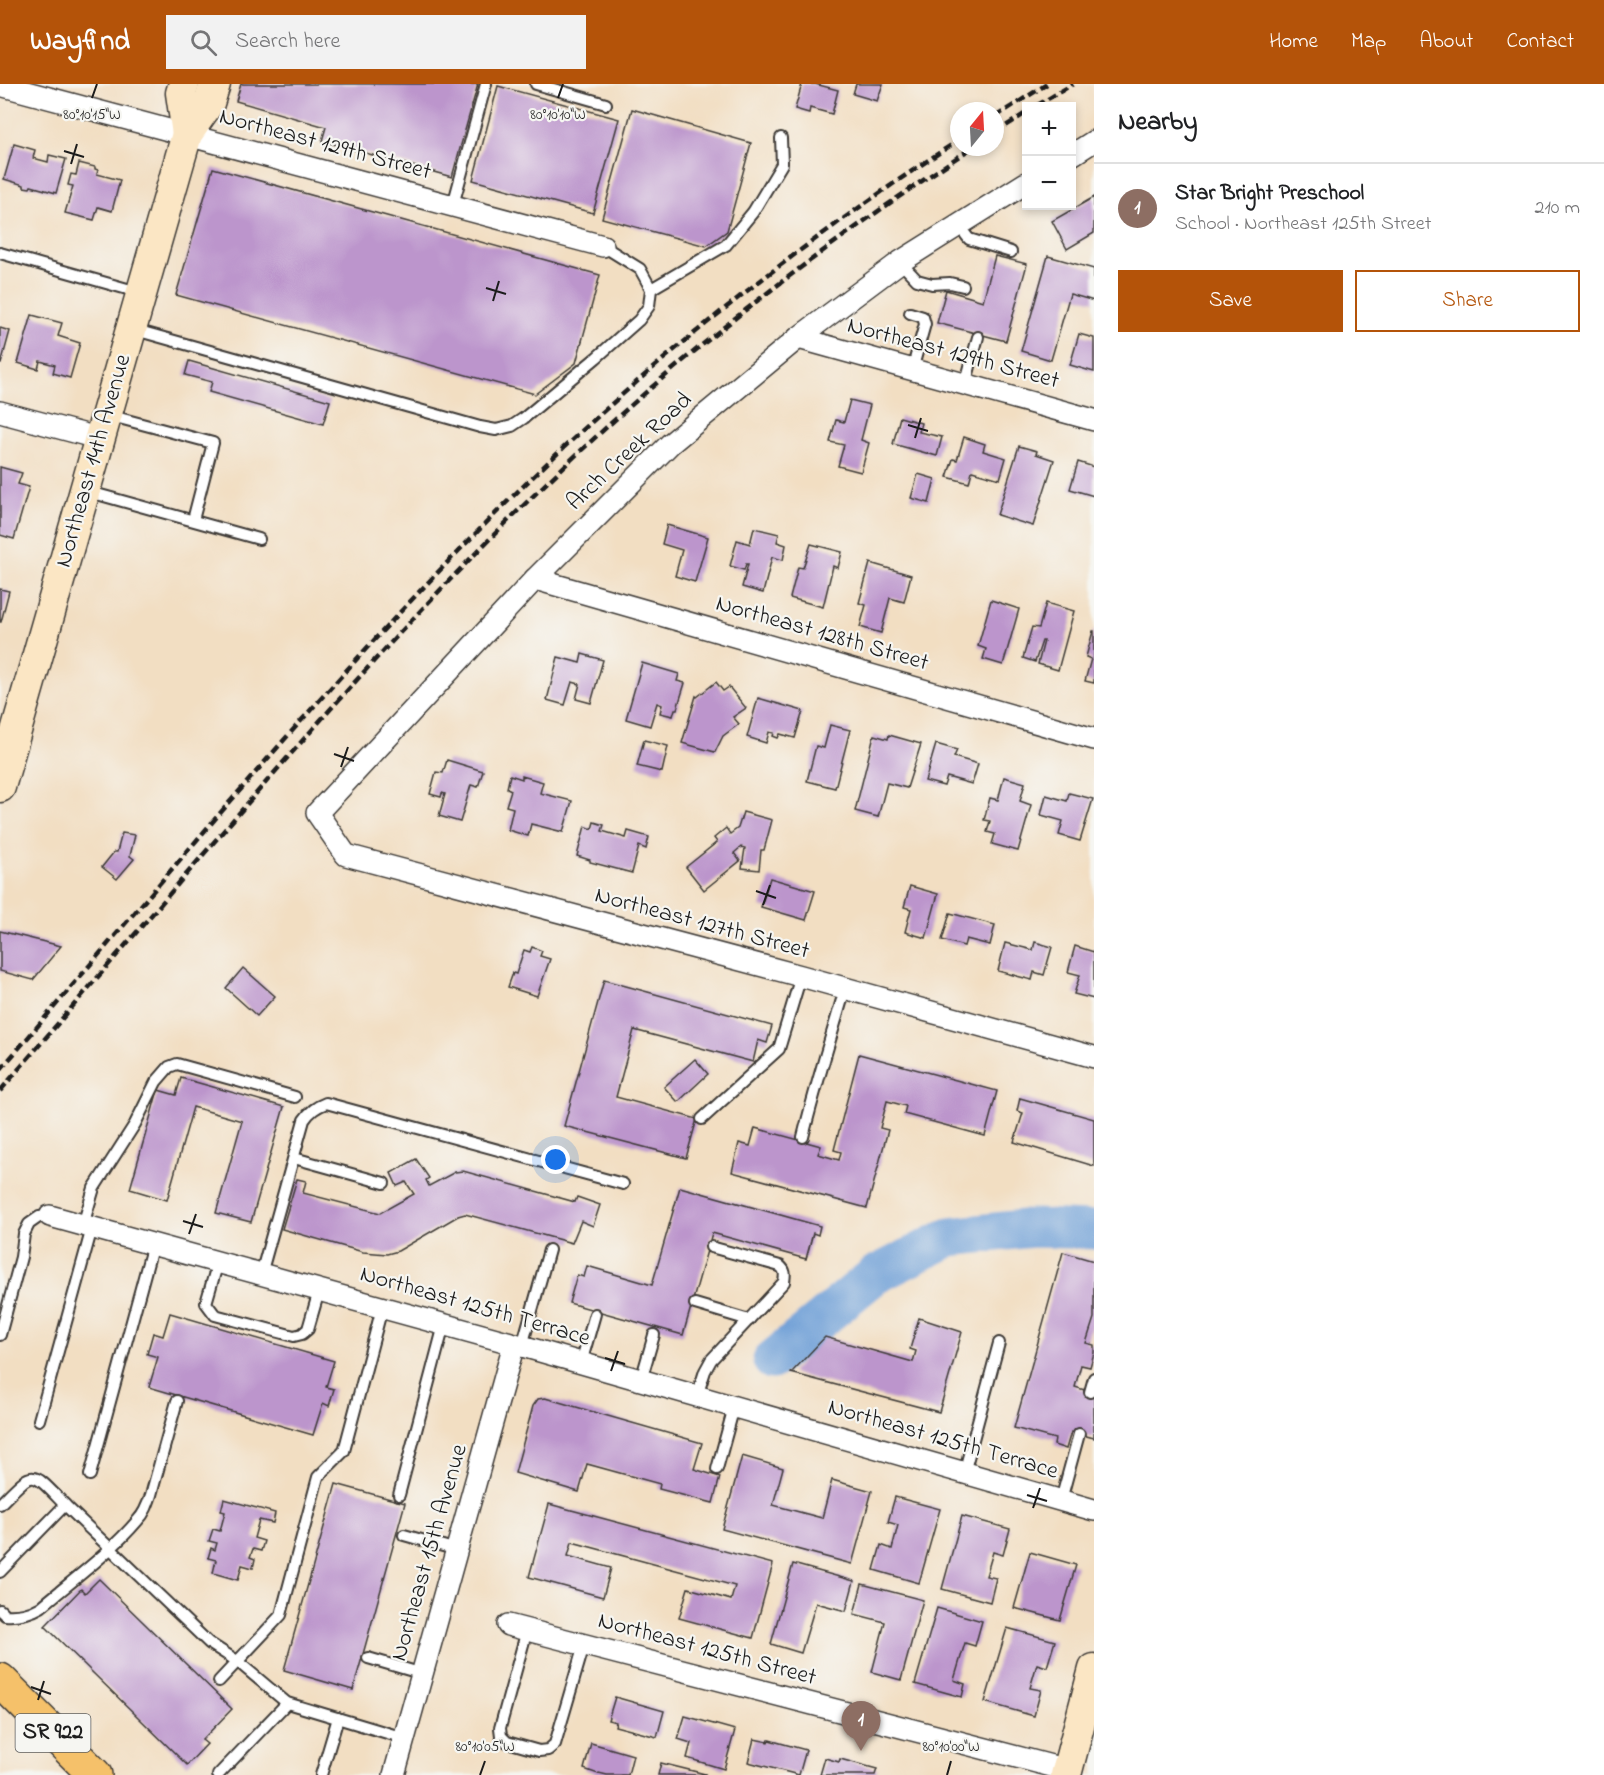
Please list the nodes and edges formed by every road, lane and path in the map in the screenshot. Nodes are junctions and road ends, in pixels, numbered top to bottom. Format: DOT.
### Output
graph roads {
  1 [pos="184,84"];
  2 [pos="215,84"];
  3 [pos="486,84"];
  4 [pos="536,84"];
  5 [pos="0,85"];
  6 [pos="606,104"];
  7 [pos="187,134"];
  8 [pos="781,138"];
  9 [pos="1094,141"];
  10 [pos="1076,152"];
  11 [pos="1022,186"];
  12 [pos="453,206"];
  13 [pos="959,225"];
  14 [pos="603,246"];
  15 [pos="1011,252"];
  16 [pos="0,253"];
  17 [pos="900,262"];
  18 [pos="963,286"];
  19 [pos="651,289"];
  20 [pos="142,293"];
  21 [pos="910,313"];
  22 [pos="132,329"];
  23 [pos="978,337"];
  24 [pos="798,338"];
  25 [pos="912,370"];
  26 [pos="965,385"];
  27 [pos="0,412"];
  28 [pos="1094,420"];
  29 [pos="104,427"];
  30 [pos="86,491"];
  31 [pos="193,520"];
  32 [pos="259,539"];
  33 [pos="535,579"];
  34 [pos="1094,739"];
  35 [pos="2,769"];
  36 [pos="316,813"];
  37 [pos="801,976"];
  38 [pos="845,988"];
  39 [pos="1094,1057"];
  40 [pos="295,1097"];
  41 [pos="702,1119"];
  42 [pos="803,1137"];
  43 [pos="294,1158"];
  44 [pos="384,1183"];
  45 [pos="623,1184"];
  46 [pos="50,1216"];
  47 [pos="88,1227"];
  48 [pos="153,1244"];
  49 [pos="711,1246"];
  50 [pos="549,1250"];
  51 [pos="218,1263"];
  52 [pos="261,1274"];
  53 [pos="319,1290"];
  54 [pos="695,1304"];
  55 [pos="382,1308"];
  56 [pos="595,1314"];
  57 [pos="749,1320"];
  58 [pos="444,1325"];
  59 [pos="0,1335"];
  60 [pos="654,1335"];
  61 [pos="999,1343"];
  62 [pos="518,1345"];
  63 [pos="581,1363"];
  64 [pos="1094,1378"];
  65 [pos="641,1380"];
  66 [pos="1090,1392"];
  67 [pos="698,1396"];
  68 [pos="177,1401"];
  69 [pos="734,1407"];
  70 [pos="39,1420"];
  71 [pos="1079,1434"];
  72 [pos="717,1469"];
  73 [pos="964,1473"];
  74 [pos="90,1475"];
  75 [pos="399,1495"];
  76 [pos="1061,1500"];
  77 [pos="0,1504"];
  78 [pos="65,1505"];
  79 [pos="1094,1510"];
  80 [pos="404,1535"];
  81 [pos="110,1548"];
  82 [pos="457,1550"];
  83 [pos="0,1572"];
  84 [pos="0,1610"];
  85 [pos="518,1628"];
  86 [pos="584,1645"];
  87 [pos="368,1658"];
  88 [pos="237,1661"];
  89 [pos="1094,1670"];
  90 [pos="423,1674"];
  91 [pos="219,1681"];
  92 [pos="4,1692"];
  93 [pos="287,1702"];
  94 [pos="338,1718"];
  95 [pos="404,1738"];
  96 [pos="1066,1773"];
  97 [pos="95,1775"];
  98 [pos="218,1775"];
  99 [pos="321,1775"];
  100 [pos="394,1775"];
  1 -- 7 [label="street, Northeast 14th Avenue"];
  2 -- 7 [label="street, Northeast 14th Avenue"];
  3 -- 12 [label="lane"];
  4 -- 6 [label="lane"];
  5 -- 7 [label="street, Northeast 129th Street"];
  7 -- 12 [label="street, Northeast 129th Street"];
  7 -- 20 [label="street, Northeast 14th Avenue"];
  8 -- 19 [label="lane"];
  9 -- 10 [label="street"];
  11 -- 13 [label="street, Arch Creek Road"];
  12 -- 14 [label="street, Northeast 129th Street"];
  13 -- 15 [label="lane"];
  13 -- 17 [label="street, Arch Creek Road"];
  14 -- 19 [label="lane"];
  16 -- 20 [label="lane"];
  17 -- 18 [label="lane"];
  17 -- 24 [label="street, Arch Creek Road"];
  19 -- 22 [label="lane"];
  20 -- 22 [label="street, Northeast 14th Avenue"];
  21 -- 25 [label="lane"];
  22 -- 29 [label="street, Northeast 14th Avenue"];
  23 -- 26 [label="lane"];
  24 -- 25 [label="street, Northeast 129th Street"];
  24 -- 33 [label="street, Arch Creek Road"];
  25 -- 26 [label="street, Northeast 129th Street"];
  26 -- 28 [label="street, Northeast 129th Street"];
  27 -- 29 [label="street"];
  29 -- 30 [label="street, Northeast 14th Avenue"];
  29 -- 31 [label="lane"];
  30 -- 31 [label="lane"];
  30 -- 35 [label="street, Northeast 14th Avenue"];
  31 -- 32 [label="lane"];
  33 -- 34 [label="street, Northeast 128th Street"];
  33 -- 36 [label="street, Arch Creek Road"];
  36 -- 37 [label="street, Northeast 127th Street"];
  37 -- 38 [label="street, Northeast 127th Street"];
  37 -- 41 [label="lane"];
  38 -- 39 [label="street, Northeast 127th Street"];
  38 -- 42 [label="lane"];
  40 -- 47 [label="lane"];
  43 -- 44 [label="lane"];
  43 -- 45 [label="lane"];
  43 -- 52 [label="lane"];
  46 -- 47 [label="street, Northeast 125th Terrace"];
  46 -- 59 [label="lane"];
  47 -- 48 [label="street, Northeast 125th Terrace"];
  47 -- 70 [label="lane"];
  48 -- 51 [label="street, Northeast 125th Terrace"];
  48 -- 74 [label="lane"];
  49 -- 57 [label="lane"];
  50 -- 62 [label="lane"];
  51 -- 52 [label="street, Northeast 125th Terrace"];
  51 -- 53 [label="lane"];
  52 -- 53 [label="street, Northeast 125th Terrace"];
  53 -- 55 [label="street, Northeast 125th Terrace"];
  54 -- 57 [label="lane"];
  55 -- 58 [label="street, Northeast 125th Terrace"];
  55 -- 88 [label="lane"];
  56 -- 63 [label="lane"];
  57 -- 67 [label="lane"];
  58 -- 62 [label="street, Northeast 125th Terrace"];
  58 -- 75 [label="lane"];
  60 -- 65 [label="lane"];
  61 -- 73 [label="lane"];
  62 -- 63 [label="street, Northeast 125th Terrace"];
  62 -- 82 [label="street, Northeast 15th Avenue"];
  63 -- 65 [label="street, Northeast 125th Terrace"];
  64 -- 66 [label="lane"];
  65 -- 67 [label="street, Northeast 125th Terrace"];
  67 -- 69 [label="street, Northeast 125th Terrace"];
  68 -- 81 [label="lane"];
  69 -- 72 [label="lane"];
  69 -- 73 [label="street, Northeast 125th Terrace"];
  71 -- 76 [label="lane"];
  73 -- 76 [label="street, Northeast 125th Terrace"];
  76 -- 79 [label="street, Northeast 125th Terrace"];
  77 -- 78 [label="lane"];
  78 -- 81 [label="lane"];
  78 -- 83 [label="lane"];
  80 -- 82 [label="lane"];
  81 -- 84 [label="lane"];
  81 -- 88 [label="lane"];
  82 -- 90 [label="street, Northeast 15th Avenue"];
  85 -- 86 [label="street, Northeast 125th Street"];
  85 -- 86 [label="lane"];
  86 -- 96 [label="street, Northeast 125th Street"];
  87 -- 90 [label="lane"];
  88 -- 91 [label="lane"];
  88 -- 93 [label="lane"];
  89 -- 96 [label="street"];
  90 -- 95 [label="street, Northeast 15th Avenue"];
  92 -- 97 [label="main road, SR 922"];
  93 -- 94 [label="lane"];
  93 -- 98 [label="lane"];
  94 -- 95 [label="lane"];
  94 -- 99 [label="lane"];
  95 -- 100 [label="street, Northeast 15th Avenue"];
}
